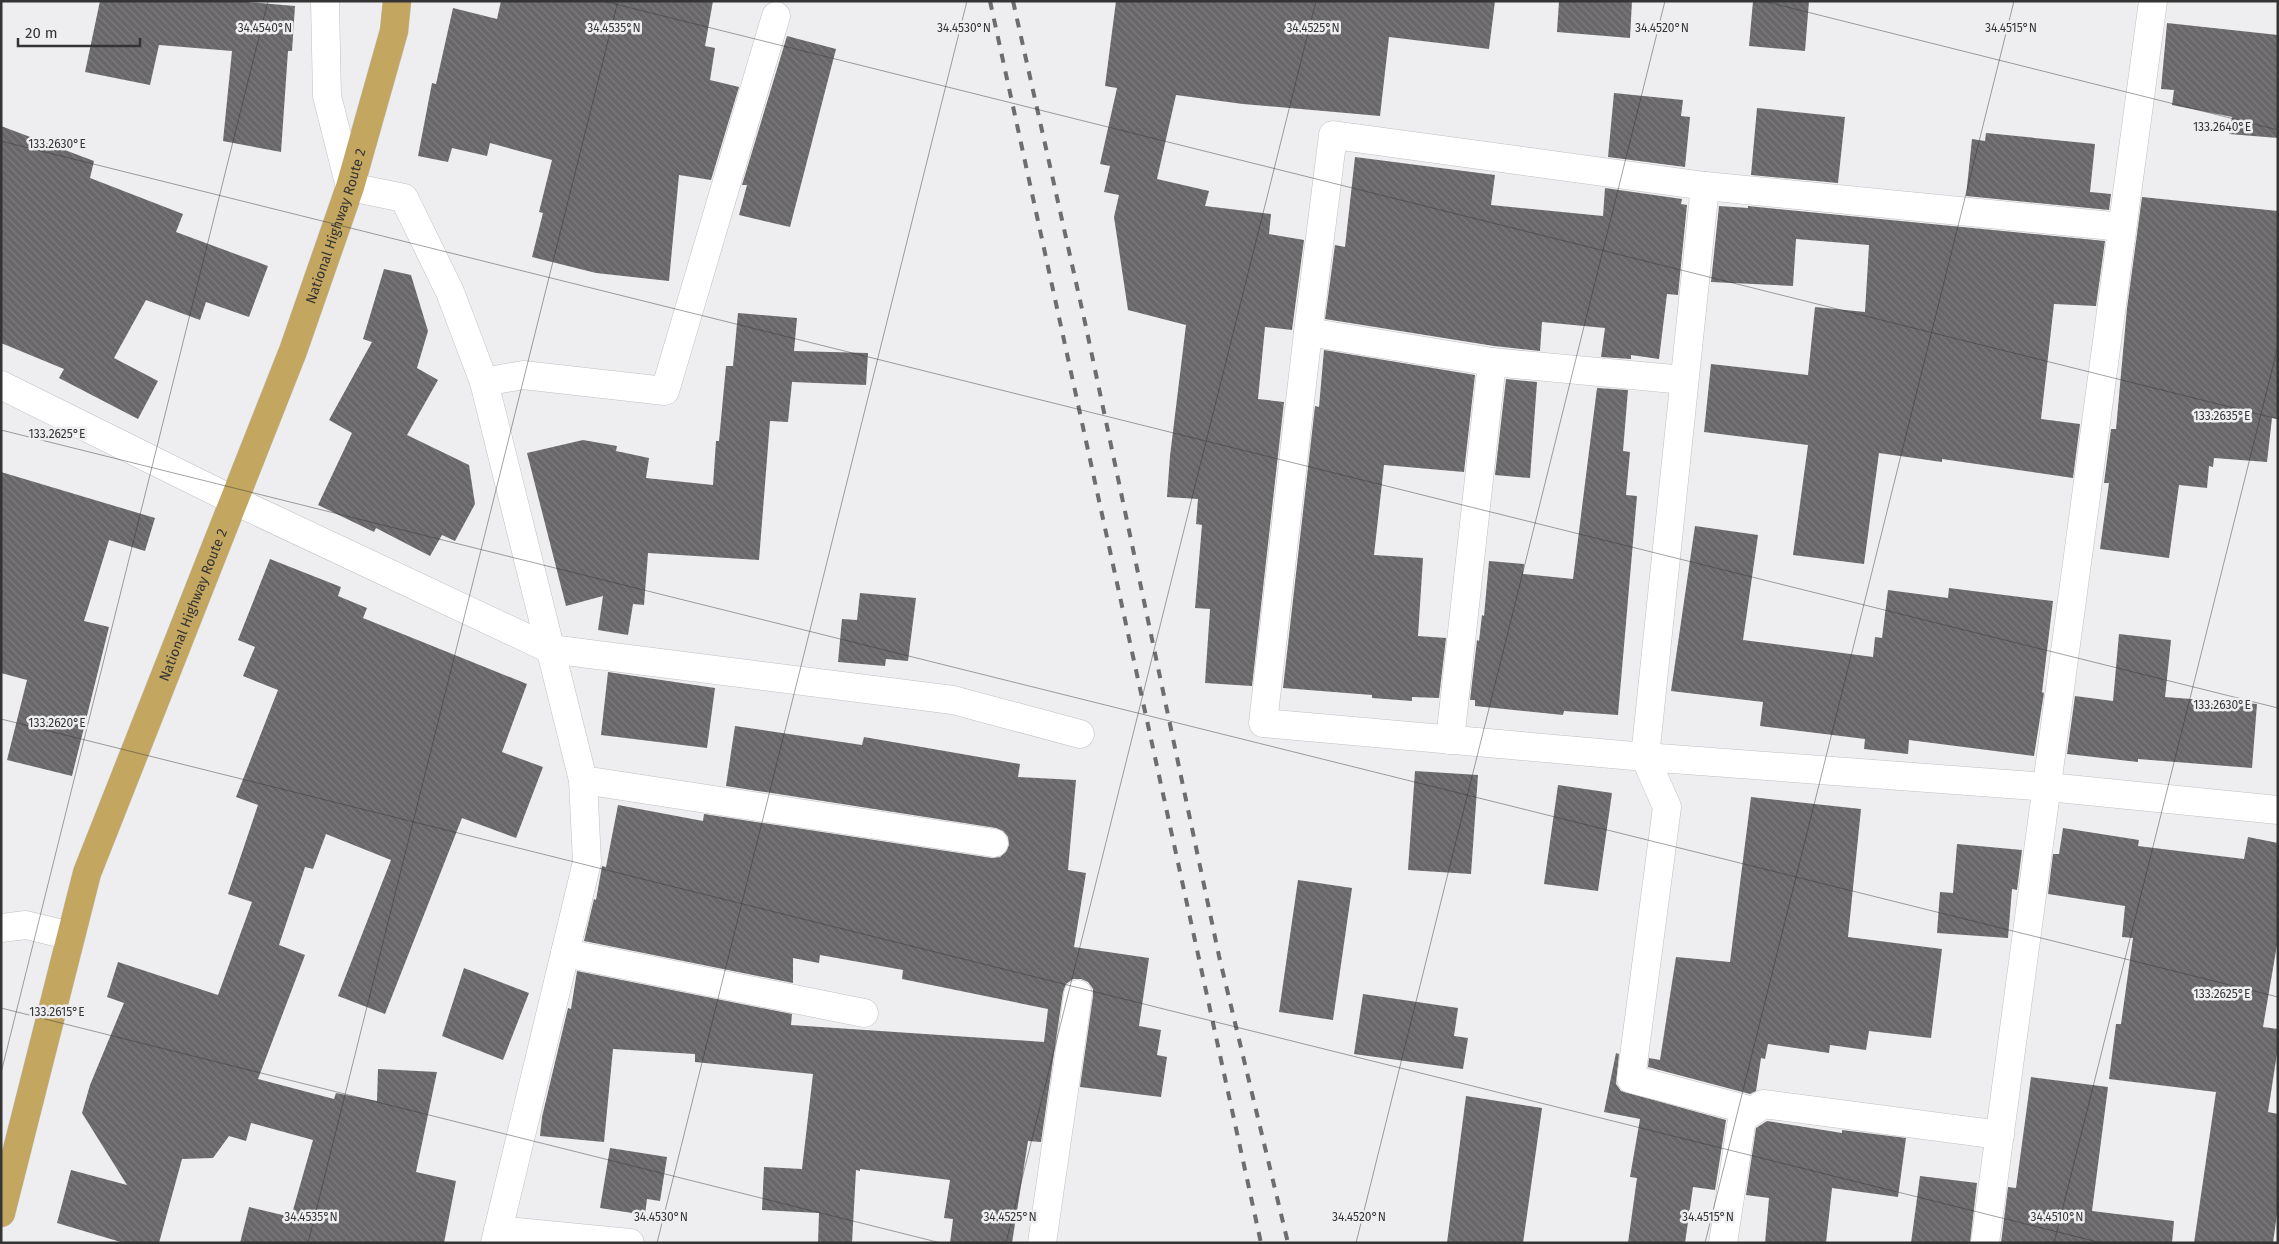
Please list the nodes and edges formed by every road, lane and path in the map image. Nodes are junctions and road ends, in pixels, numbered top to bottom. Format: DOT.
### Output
graph roads {
  1 [pos="325,1"];
  2 [pos="397,1"];
  3 [pos="2153,1"];
  4 [pos="776,16"];
  5 [pos="1705,186"];
  6 [pos="350,187"];
  7 [pos="2122,227"];
  8 [pos="1308,332"];
  9 [pos="1492,362"];
  10 [pos="1684,380"];
  11 [pos="484,382"];
  12 [pos="1,385"];
  13 [pos="233,500"];
  14 [pos="550,650"];
  15 [pos="1080,734"];
  16 [pos="1450,740"];
  17 [pos="1645,758"];
  18 [pos="583,780"];
  19 [pos="2048,787"];
  20 [pos="2278,810"];
  21 [pos="994,843"];
  22 [pos="1,928"];
  23 [pos="71,936"];
  24 [pos="566,953"];
  25 [pos="1078,994"];
  26 [pos="864,1013"];
  27 [pos="1753,1111"];
  28 [pos="2000,1135"];
  29 [pos="1,1213"];
  30 [pos="496,1236"];
  31 [pos="630,1243"];
  32 [pos="1042,1243"];
  33 [pos="1723,1243"];
  34 [pos="1985,1243"];
  1 -- 6 [label="street"];
  2 -- 6 [label="highway, National Highway Route 2"];
  3 -- 7 [label="street"];
  4 -- 11 [label="street"];
  5 -- 7 [label="street"];
  5 -- 8 [label="street"];
  5 -- 10 [label="street"];
  6 -- 11 [label="street"];
  6 -- 13 [label="highway, National Highway Route 2"];
  7 -- 19 [label="street"];
  8 -- 9 [label="street"];
  8 -- 16 [label="street"];
  9 -- 10 [label="street"];
  9 -- 16 [label="street"];
  10 -- 17 [label="street"];
  11 -- 14 [label="street"];
  12 -- 13 [label="street"];
  13 -- 14 [label="street"];
  13 -- 23 [label="highway, National Highway Route 2"];
  14 -- 15 [label="street"];
  14 -- 18 [label="street"];
  16 -- 17 [label="street"];
  17 -- 19 [label="street"];
  17 -- 27 [label="street"];
  18 -- 21 [label="street"];
  18 -- 24 [label="street"];
  19 -- 20 [label="street"];
  19 -- 28 [label="street"];
  22 -- 23 [label="street"];
  23 -- 29 [label="highway, National Highway Route 2"];
  24 -- 26 [label="street"];
  24 -- 30 [label="street"];
  25 -- 32 [label="street"];
  27 -- 28 [label="street"];
  27 -- 33 [label="street"];
  28 -- 34 [label="street"];
  30 -- 31 [label="street"];
}
